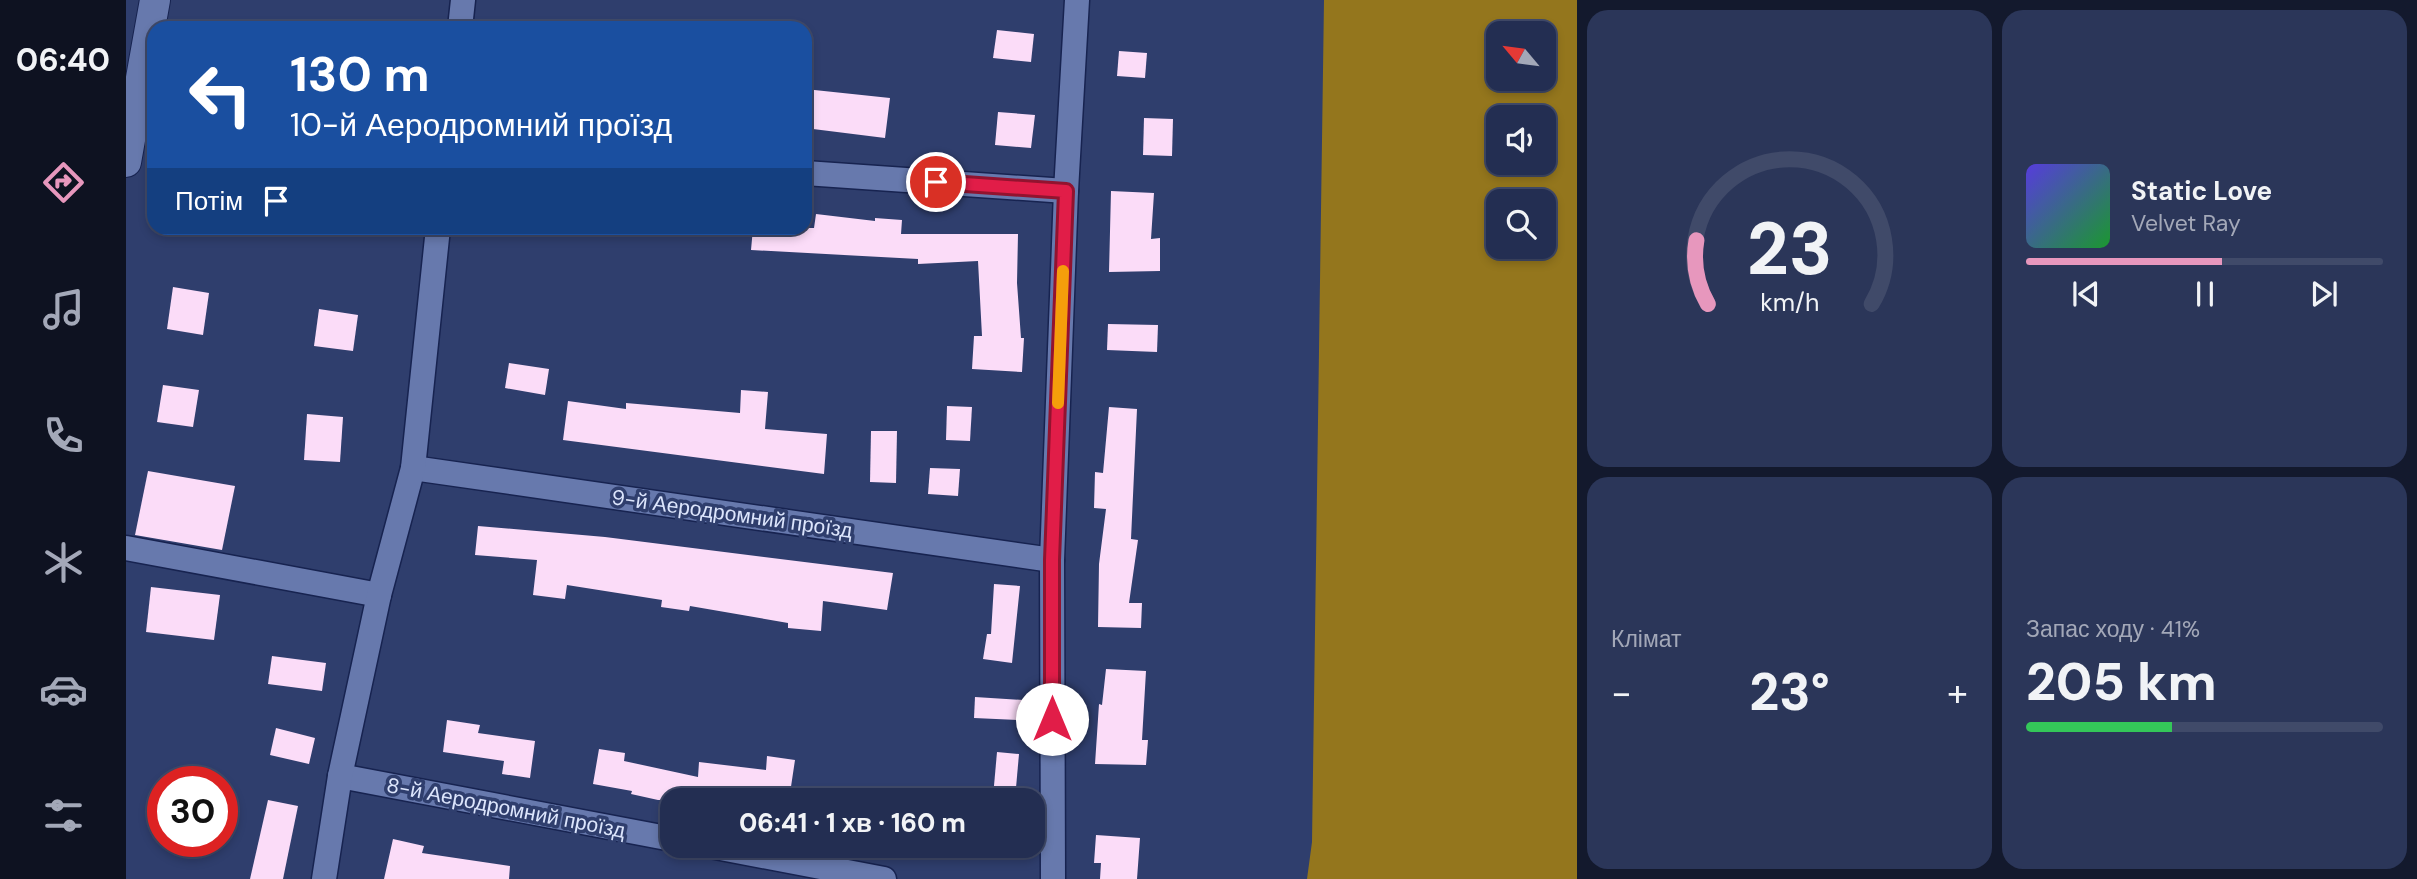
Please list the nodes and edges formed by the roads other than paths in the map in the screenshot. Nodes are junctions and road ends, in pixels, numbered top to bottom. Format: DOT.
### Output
graph roads {
  1 [pos="155,0"];
  2 [pos="463,0"];
  3 [pos="1077,0"];
  4 [pos="151,21"];
  5 [pos="461,21"];
  6 [pos="147,45"];
  7 [pos="126,162"];
  8 [pos="812,173"];
  9 [pos="1066,191"];
  10 [pos="437,235"];
  11 [pos="413,468"];
  12 [pos="126,548"];
  13 [pos="1052,560"];
  14 [pos="379,595"];
  15 [pos="340,776"];
  16 [pos="660,837"];
  17 [pos="773,858"];
  18 [pos="324,879"];
  19 [pos="884,879"];
  20 [pos="1053,879"];
  1 -- 4 [label="street"];
  2 -- 5 [label="street"];
  3 -- 9 [label="street"];
  6 -- 7 [label="street"];
  8 -- 9 [label="street"];
  9 -- 13 [label="street"];
  10 -- 11 [label="street"];
  11 -- 13 [label="street, 9-й Аеродромний проїзд"];
  11 -- 14 [label="street"];
  12 -- 14 [label="street"];
  13 -- 20 [label="street"];
  14 -- 15 [label="street"];
  15 -- 16 [label="street, 8-й Аеродромний проїзд"];
  15 -- 18 [label="street"];
  17 -- 19 [label="street"];
}
